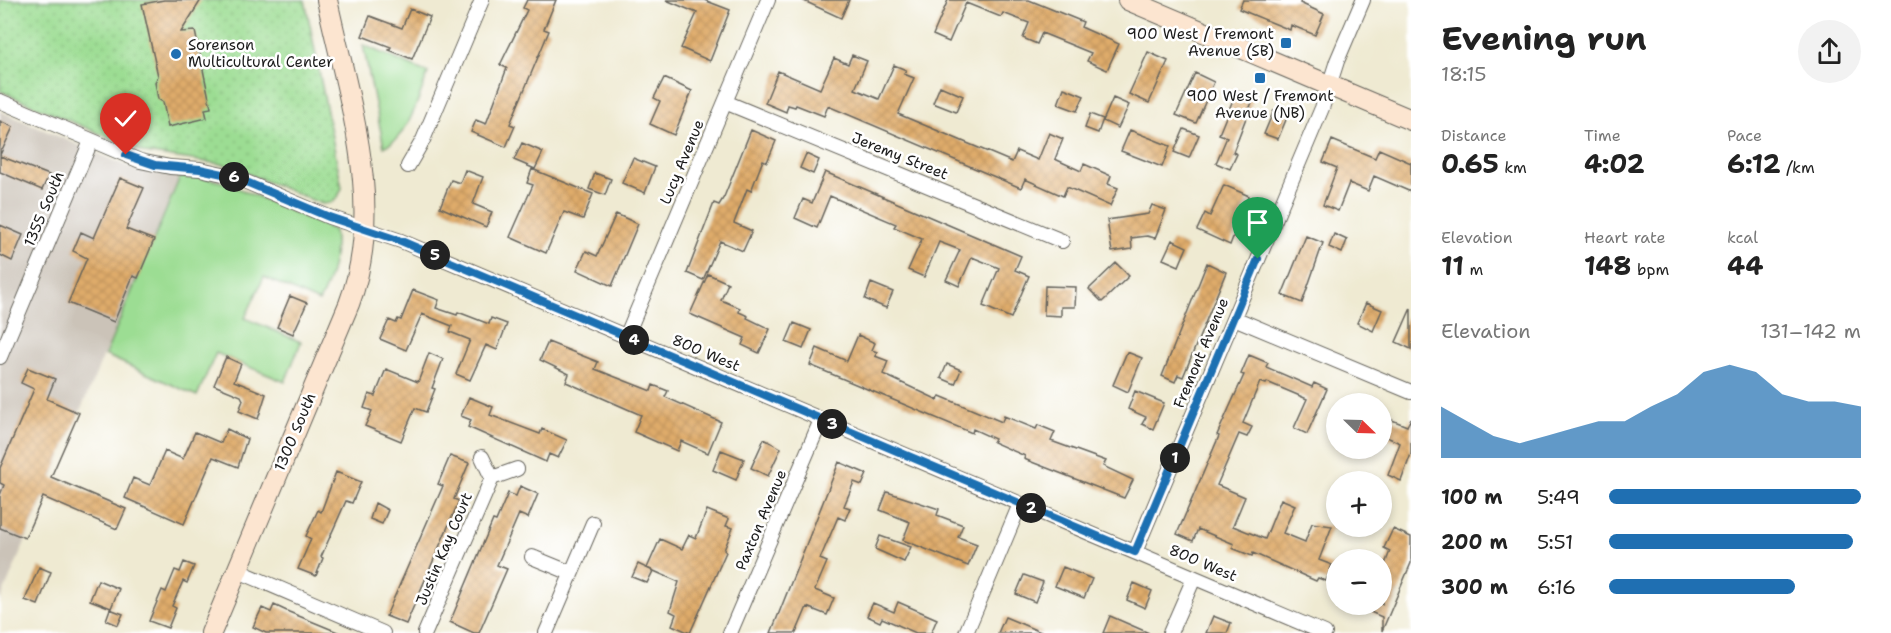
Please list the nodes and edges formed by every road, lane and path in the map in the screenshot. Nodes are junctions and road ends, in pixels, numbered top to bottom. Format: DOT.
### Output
graph roads {
  1 [pos="327,0"];
  2 [pos="482,0"];
  3 [pos="768,0"];
  4 [pos="1128,0"];
  5 [pos="1363,0"];
  6 [pos="1332,85"];
  7 [pos="0,101"];
  8 [pos="725,102"];
  9 [pos="1411,120"];
  10 [pos="91,141"];
  11 [pos="408,166"];
  12 [pos="366,228"];
  13 [pos="1062,241"];
  14 [pos="1234,318"];
  15 [pos="626,337"];
  16 [pos="0,357"];
  17 [pos="1411,392"];
  18 [pos="821,420"];
  19 [pos="482,457"];
  20 [pos="517,469"];
  21 [pos="492,478"];
  22 [pos="1020,504"];
  23 [pos="593,523"];
  24 [pos="1135,552"];
  25 [pos="532,557"];
  26 [pos="236,570"];
  27 [pos="571,573"];
  28 [pos="1194,578"];
  29 [pos="211,633"];
  30 [pos="383,633"];
  31 [pos="425,633"];
  32 [pos="546,633"];
  33 [pos="730,633"];
  34 [pos="966,633"];
  35 [pos="1170,633"];
  36 [pos="1325,633"];
  1 -- 12 [label="main road, 1300 South"];
  2 -- 11 [label="street"];
  3 -- 8 [label="street, Lucy Avenue"];
  4 -- 6 [label="main road"];
  5 -- 6 [label="street, Fremont Avenue"];
  6 -- 9 [label="main road"];
  6 -- 14 [label="street, Fremont Avenue"];
  7 -- 10 [label="street, 800 West"];
  8 -- 13 [label="street, Jeremy Street"];
  8 -- 15 [label="street, Lucy Avenue"];
  10 -- 12 [label="street, 800 West"];
  10 -- 16 [label="street, 1355 South"];
  12 -- 15 [label="street, 800 West"];
  12 -- 26 [label="main road, 1300 South"];
  14 -- 17 [label="street"];
  14 -- 24 [label="street, Fremont Avenue"];
  15 -- 18 [label="street, 800 West"];
  18 -- 22 [label="street, 800 West"];
  18 -- 33 [label="street, Paxton Avenue"];
  19 -- 21 [label="street"];
  20 -- 21 [label="street"];
  21 -- 31 [label="street, Justin Kay Court"];
  22 -- 24 [label="street, 800 West"];
  22 -- 34 [label="street"];
  23 -- 27 [label="street"];
  24 -- 28 [label="street, 800 West"];
  25 -- 27 [label="street"];
  26 -- 29 [label="main road, 1300 South"];
  26 -- 30 [label="street"];
  27 -- 32 [label="street"];
  28 -- 35 [label="street"];
  28 -- 36 [label="street, 800 West"];
}
